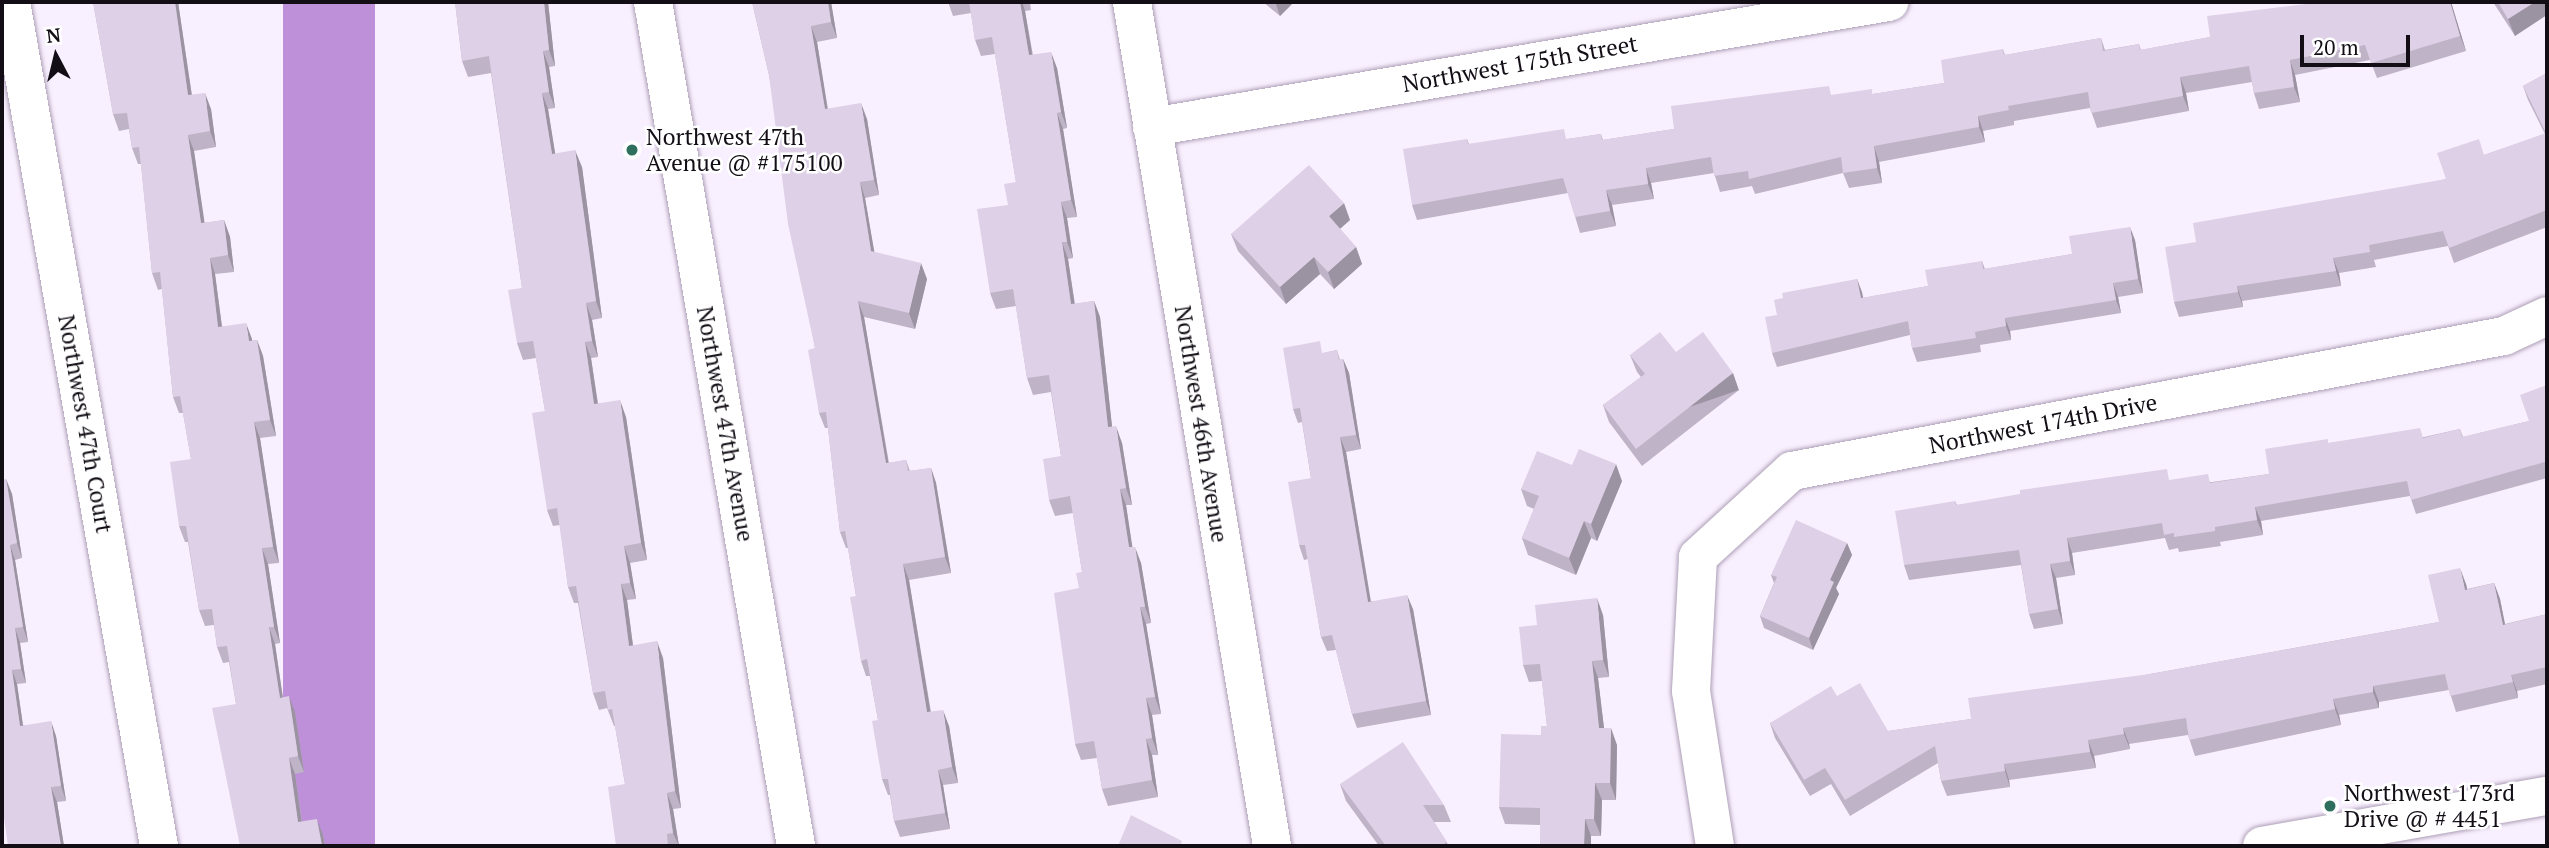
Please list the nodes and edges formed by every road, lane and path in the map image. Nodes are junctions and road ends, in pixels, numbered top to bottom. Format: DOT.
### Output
graph roads {
  1 [pos="11,2"];
  2 [pos="653,2"];
  3 [pos="1132,2"];
  4 [pos="1889,2"];
  5 [pos="1152,127"];
  6 [pos="2547,316"];
  7 [pos="2547,796"];
  8 [pos="159,846"];
  9 [pos="796,846"];
  10 [pos="1272,846"];
  11 [pos="1715,846"];
  12 [pos="2262,846"];
  1 -- 8 [label="street, Northwest 47th Court"];
  2 -- 9 [label="street, Northwest 47th Avenue"];
  3 -- 5 [label="street, Northwest 46th Avenue"];
  4 -- 5 [label="street, Northwest 175th Street"];
  5 -- 10 [label="street, Northwest 46th Avenue"];
  6 -- 11 [label="street, Northwest 174th Drive"];
  7 -- 12 [label="street"];
}
